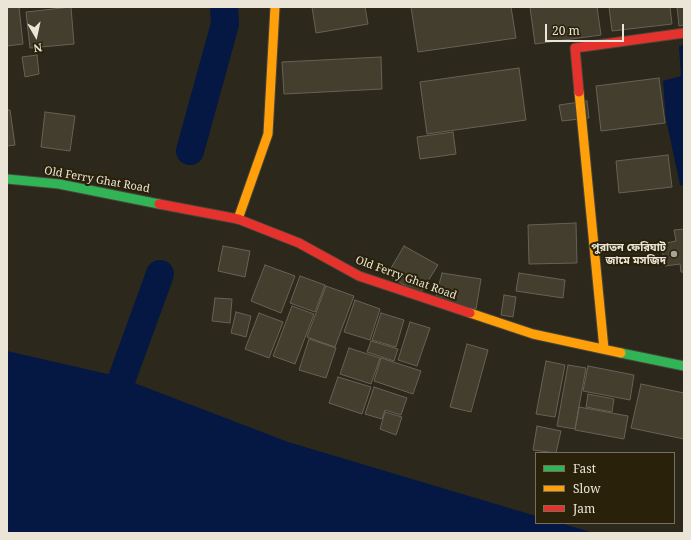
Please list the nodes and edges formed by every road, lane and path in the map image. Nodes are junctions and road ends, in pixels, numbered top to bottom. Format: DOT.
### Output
graph roads {
  1 [pos="275,7"];
  2 [pos="684,33"];
  3 [pos="7,179"];
  4 [pos="238,218"];
  5 [pos="604,349"];
  6 [pos="684,366"];
  1 -- 4 [label="street"];
  2 -- 5 [label="street"];
  3 -- 4 [label="street, Old Ferry Ghat Road"];
  4 -- 5 [label="street, Old Ferry Ghat Road"];
  5 -- 6 [label="street, Old Ferry Ghat Road"];
}
